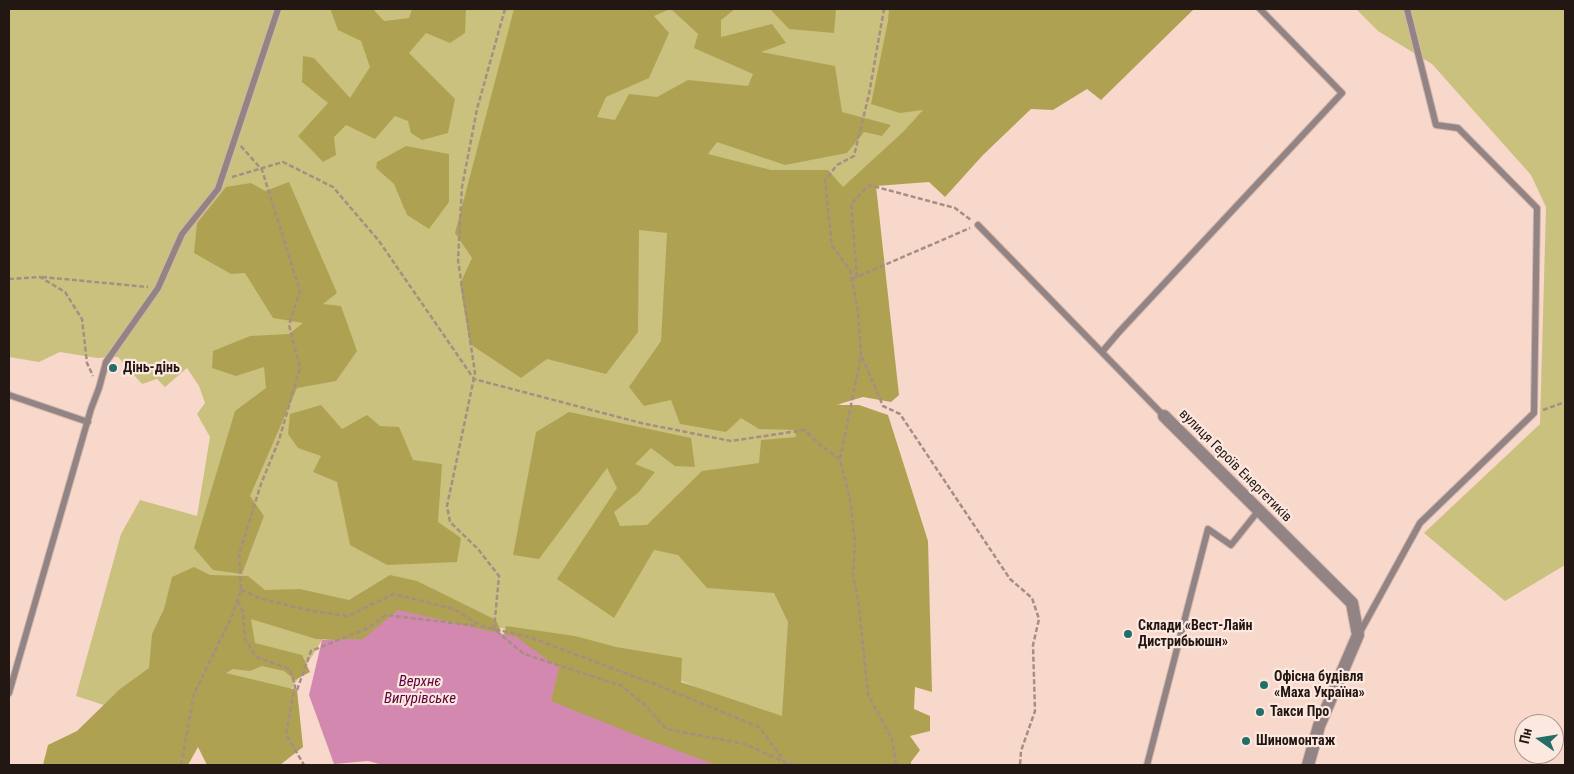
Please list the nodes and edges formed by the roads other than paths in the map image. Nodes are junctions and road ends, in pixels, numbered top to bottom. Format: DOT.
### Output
graph roads {
  1 [pos="278,9"];
  2 [pos="1260,9"];
  3 [pos="1406,9"];
  4 [pos="978,225"];
  5 [pos="1102,352"];
  6 [pos="9,395"];
  7 [pos="91,409"];
  8 [pos="98,412"];
  9 [pos="1164,416"];
  10 [pos="88,422"];
  11 [pos="1259,510"];
  12 [pos="1358,635"];
  13 [pos="9,693"];
  14 [pos="1147,765"];
  15 [pos="1308,765"];
  1 -- 7 [label="lane"];
  2 -- 5 [label="lane"];
  3 -- 12 [label="lane"];
  4 -- 5 [label="lane, вулиця Героїв Енергетиків"];
  5 -- 9 [label="lane, вулиця Героїв Енергетиків"];
  6 -- 10 [label="lane"];
  7 -- 8 [label="lane"];
  7 -- 10 [label="lane"];
  9 -- 11 [label="street, вулиця Героїв Енергетиків"];
  10 -- 13 [label="lane"];
  11 -- 12 [label="street, вулиця Героїв Енергетиків"];
  11 -- 14 [label="lane"];
  12 -- 15 [label="street"];
}
